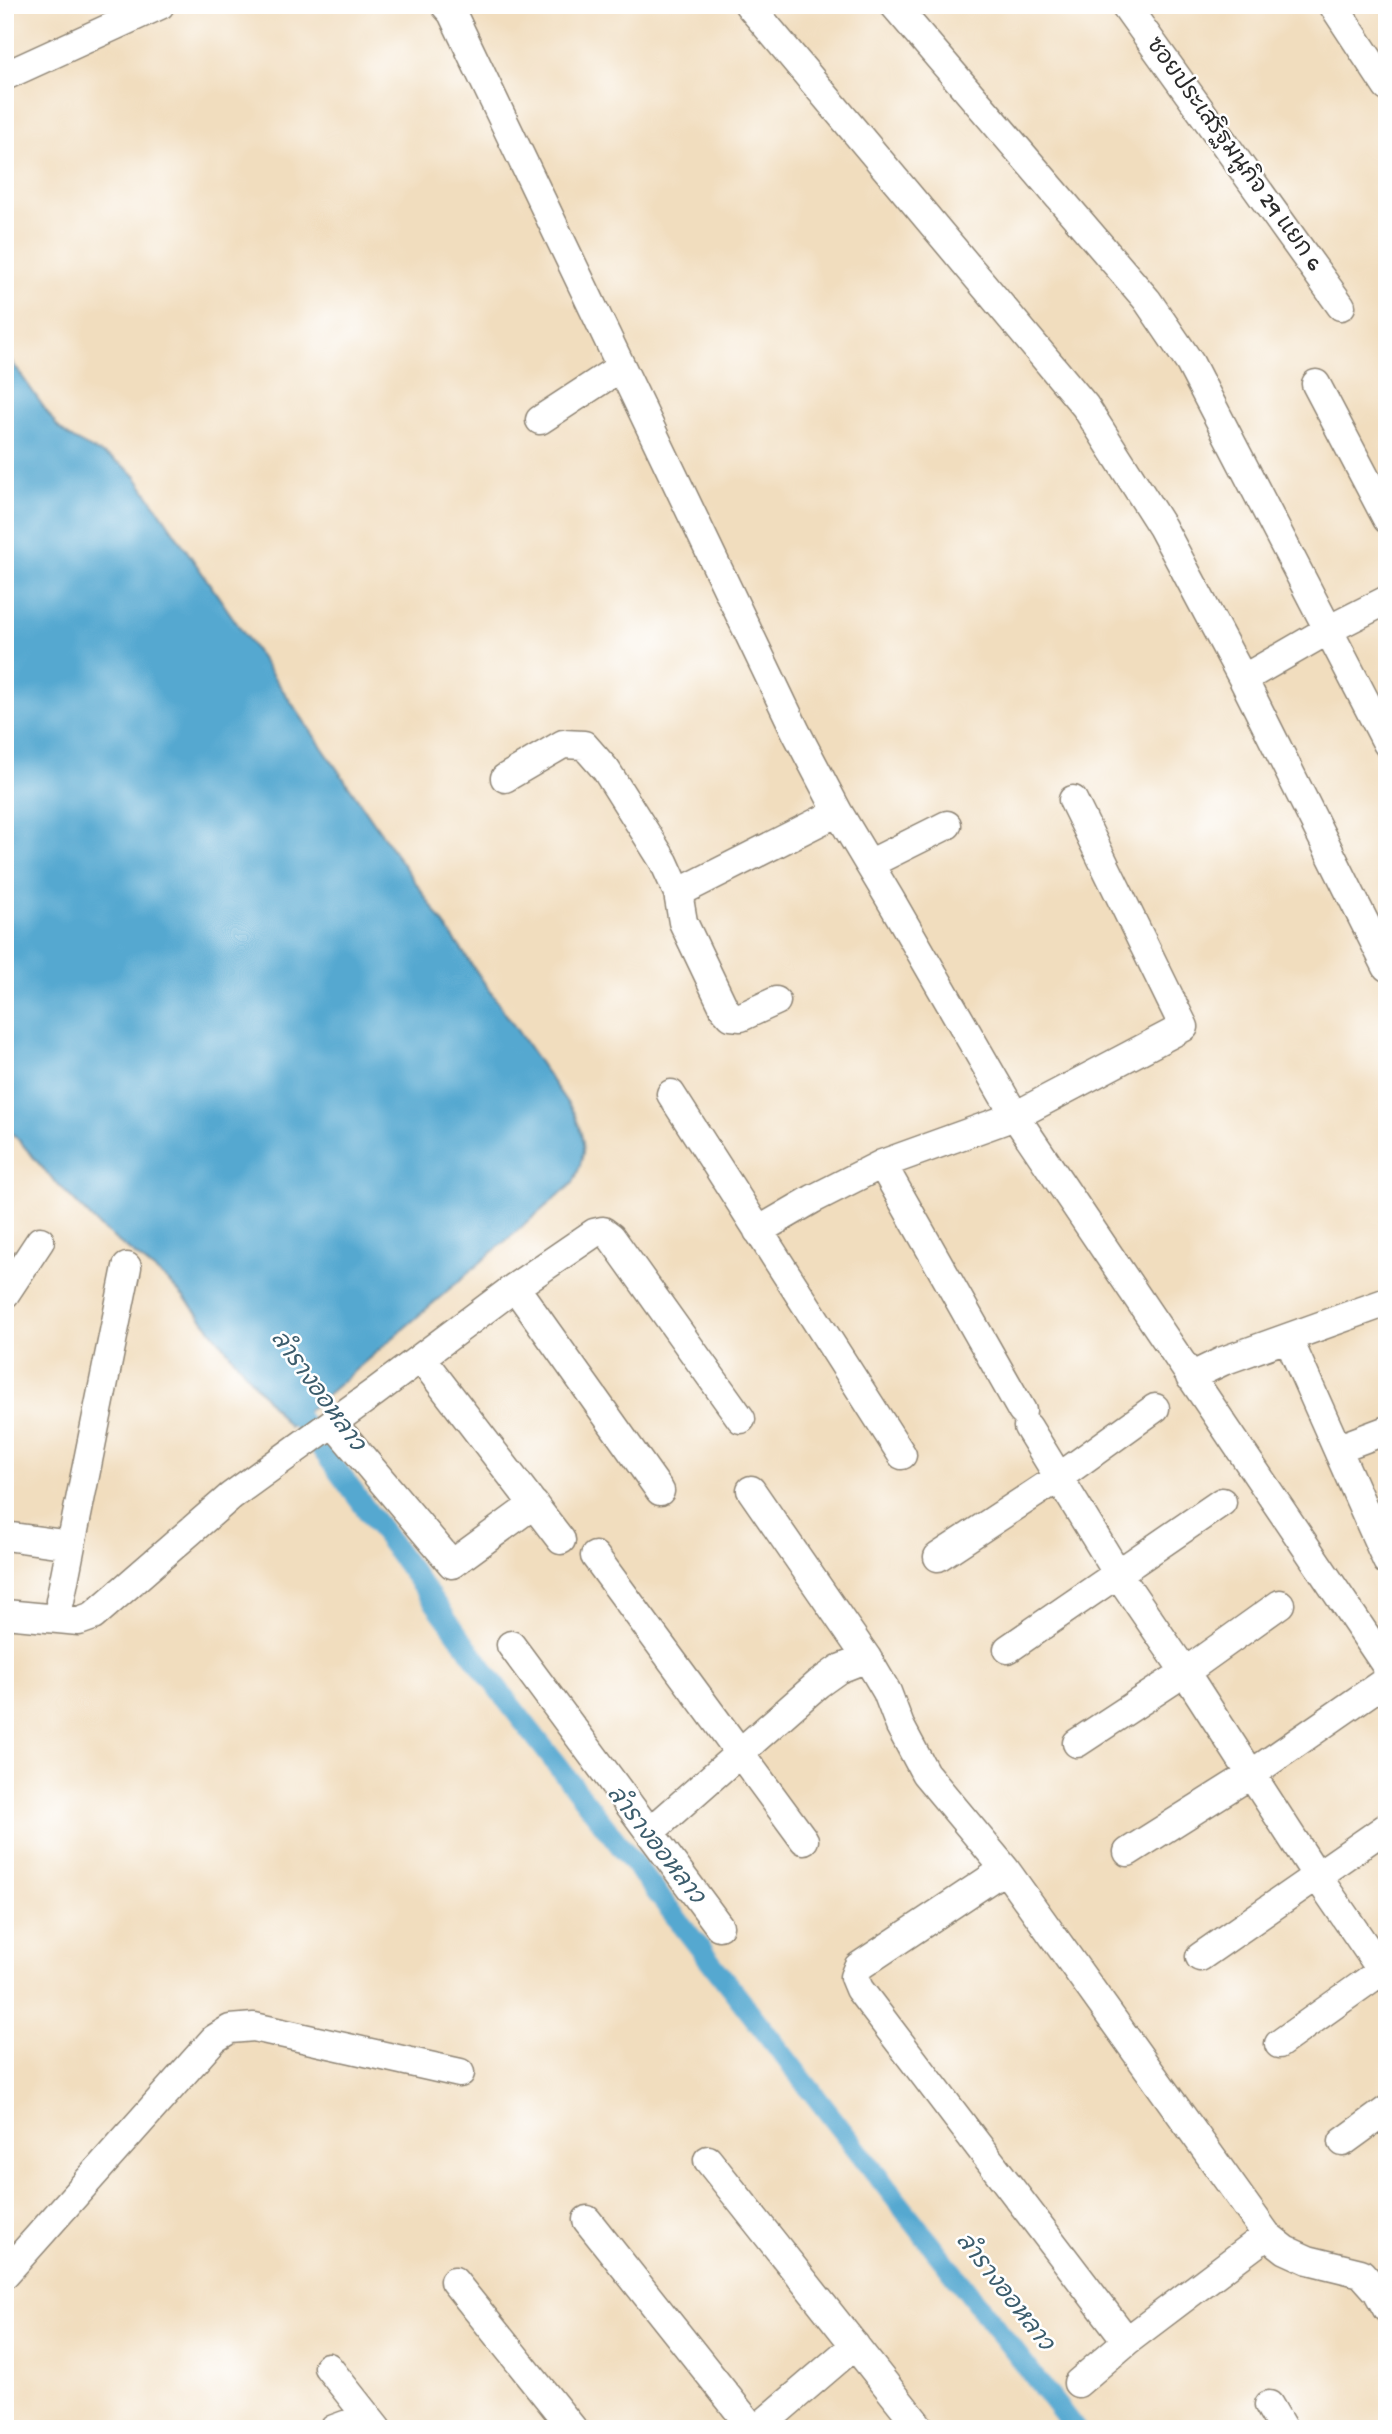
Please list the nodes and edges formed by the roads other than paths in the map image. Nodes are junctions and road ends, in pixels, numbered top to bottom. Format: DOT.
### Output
graph roads {
  1 [pos="160,5"];
  2 [pos="445,5"];
  3 [pos="749,5"];
  4 [pos="894,5"];
  5 [pos="1125,5"];
  6 [pos="1333,5"];
  7 [pos="7,75"];
  8 [pos="1387,87"];
  9 [pos="1341,306"];
  10 [pos="621,367"];
  11 [pos="1316,384"];
  12 [pos="540,420"];
  13 [pos="1387,519"];
  14 [pos="1387,600"];
  15 [pos="1328,630"];
  16 [pos="1243,679"];
  17 [pos="1387,743"];
  18 [pos="505,778"];
  19 [pos="1073,800"];
  20 [pos="838,812"];
  21 [pos="947,825"];
  22 [pos="869,864"];
  23 [pos="678,893"];
  24 [pos="1380,938"];
  25 [pos="1387,967"];
  26 [pos="776,1001"];
  27 [pos="671,1094"];
  28 [pos="1015,1116"];
  29 [pos="882,1164"];
  30 [pos="758,1231"];
  31 [pos="40,1241"];
  32 [pos="128,1267"];
  33 [pos="515,1287"];
  34 [pos="5,1294"];
  35 [pos="1387,1302"];
  36 [pos="1288,1338"];
  37 [pos="421,1358"];
  38 [pos="1190,1377"];
  39 [pos="1155,1408"];
  40 [pos="741,1419"];
  41 [pos="333,1423"];
  42 [pos="1387,1430"];
  43 [pos="1339,1448"];
  44 [pos="902,1455"];
  45 [pos="1058,1478"];
  46 [pos="751,1490"];
  47 [pos="660,1491"];
  48 [pos="1222,1502"];
  49 [pos="534,1504"];
  50 [pos="5,1536"];
  51 [pos="561,1540"];
  52 [pos="71,1545"];
  53 [pos="595,1556"];
  54 [pos="939,1557"];
  55 [pos="1387,1560"];
  56 [pos="1118,1574"];
  57 [pos="60,1601"];
  58 [pos="1280,1604"];
  59 [pos="5,1614"];
  60 [pos="511,1645"];
  61 [pos="1008,1649"];
  62 [pos="867,1658"];
  63 [pos="1387,1667"];
  64 [pos="1185,1672"];
  65 [pos="1387,1680"];
  66 [pos="1077,1743"];
  67 [pos="739,1754"];
  68 [pos="1250,1775"];
  69 [pos="1387,1827"];
  70 [pos="650,1832"];
  71 [pos="804,1840"];
  72 [pos="1128,1852"];
  73 [pos="1005,1869"];
  74 [pos="1317,1876"];
  75 [pos="719,1926"];
  76 [pos="1200,1957"];
  77 [pos="1385,1972"];
  78 [pos="1279,2044"];
  79 [pos="460,2073"];
  80 [pos="1387,2110"];
  81 [pos="1343,2141"];
  82 [pos="708,2160"];
  83 [pos="587,2220"];
  84 [pos="1267,2235"];
  85 [pos="5,2274"];
  86 [pos="454,2281"];
  87 [pos="1387,2309"];
  88 [pos="1127,2341"];
  89 [pos="855,2345"];
  90 [pos="328,2367"];
  91 [pos="1078,2383"];
  92 [pos="372,2423"];
  93 [pos="334,2429"];
  94 [pos="573,2429"];
  95 [pos="755,2429"];
  96 [pos="921,2429"];
  1 -- 7 [label="street"];
  2 -- 10 [label="street"];
  3 -- 16 [label="street"];
  4 -- 15 [label="street"];
  5 -- 9 [label="street, ซอยประเสริฐมนูกิจ 29 แยก 6"];
  6 -- 8 [label="street"];
  10 -- 12 [label="street"];
  10 -- 20 [label="street"];
  11 -- 13 [label="street"];
  14 -- 15 [label="street"];
  15 -- 16 [label="street"];
  15 -- 17 [label="street"];
  16 -- 24 [label="street"];
  18 -- 23 [label="street"];
  19 -- 28 [label="street"];
  20 -- 22 [label="street"];
  20 -- 23 [label="street"];
  21 -- 22 [label="street"];
  22 -- 28 [label="street"];
  23 -- 26 [label="street"];
  24 -- 25 [label="street"];
  27 -- 30 [label="street"];
  28 -- 29 [label="street"];
  28 -- 38 [label="street"];
  29 -- 30 [label="street"];
  29 -- 45 [label="street"];
  30 -- 44 [label="street"];
  31 -- 34 [label="street"];
  32 -- 52 [label="street"];
  33 -- 37 [label="street"];
  33 -- 40 [label="street"];
  33 -- 47 [label="street"];
  35 -- 36 [label="street"];
  36 -- 38 [label="street"];
  36 -- 43 [label="street"];
  37 -- 41 [label="street"];
  37 -- 49 [label="street"];
  38 -- 63 [label="street"];
  39 -- 45 [label="street"];
  41 -- 49 [label="street"];
  41 -- 59 [label="street"];
  42 -- 43 [label="street"];
  43 -- 55 [label="street"];
  45 -- 54 [label="street"];
  45 -- 56 [label="street"];
  46 -- 62 [label="street"];
  48 -- 56 [label="street"];
  49 -- 51 [label="street"];
  50 -- 52 [label="street"];
  52 -- 57 [label="street"];
  53 -- 67 [label="street"];
  56 -- 61 [label="street"];
  56 -- 64 [label="street"];
  58 -- 64 [label="street"];
  60 -- 70 [label="street"];
  62 -- 67 [label="street"];
  62 -- 73 [label="street"];
  64 -- 66 [label="street"];
  64 -- 68 [label="street"];
  65 -- 68 [label="street"];
  67 -- 70 [label="street"];
  67 -- 71 [label="street"];
  68 -- 72 [label="street"];
  68 -- 74 [label="street"];
  69 -- 74 [label="street"];
  70 -- 75 [label="street"];
  73 -- 84 [label="street"];
  73 -- 88 [label="street"];
  74 -- 76 [label="street"];
  74 -- 77 [label="street"];
  77 -- 78 [label="street"];
  79 -- 85 [label="street"];
  80 -- 81 [label="street"];
  82 -- 89 [label="street"];
  83 -- 95 [label="street"];
  84 -- 87 [label="street"];
  84 -- 88 [label="street"];
  86 -- 94 [label="street"];
  88 -- 91 [label="street"];
  89 -- 95 [label="street"];
  89 -- 96 [label="street"];
  90 -- 92 [label="street"];
  92 -- 93 [label="street"];
}
